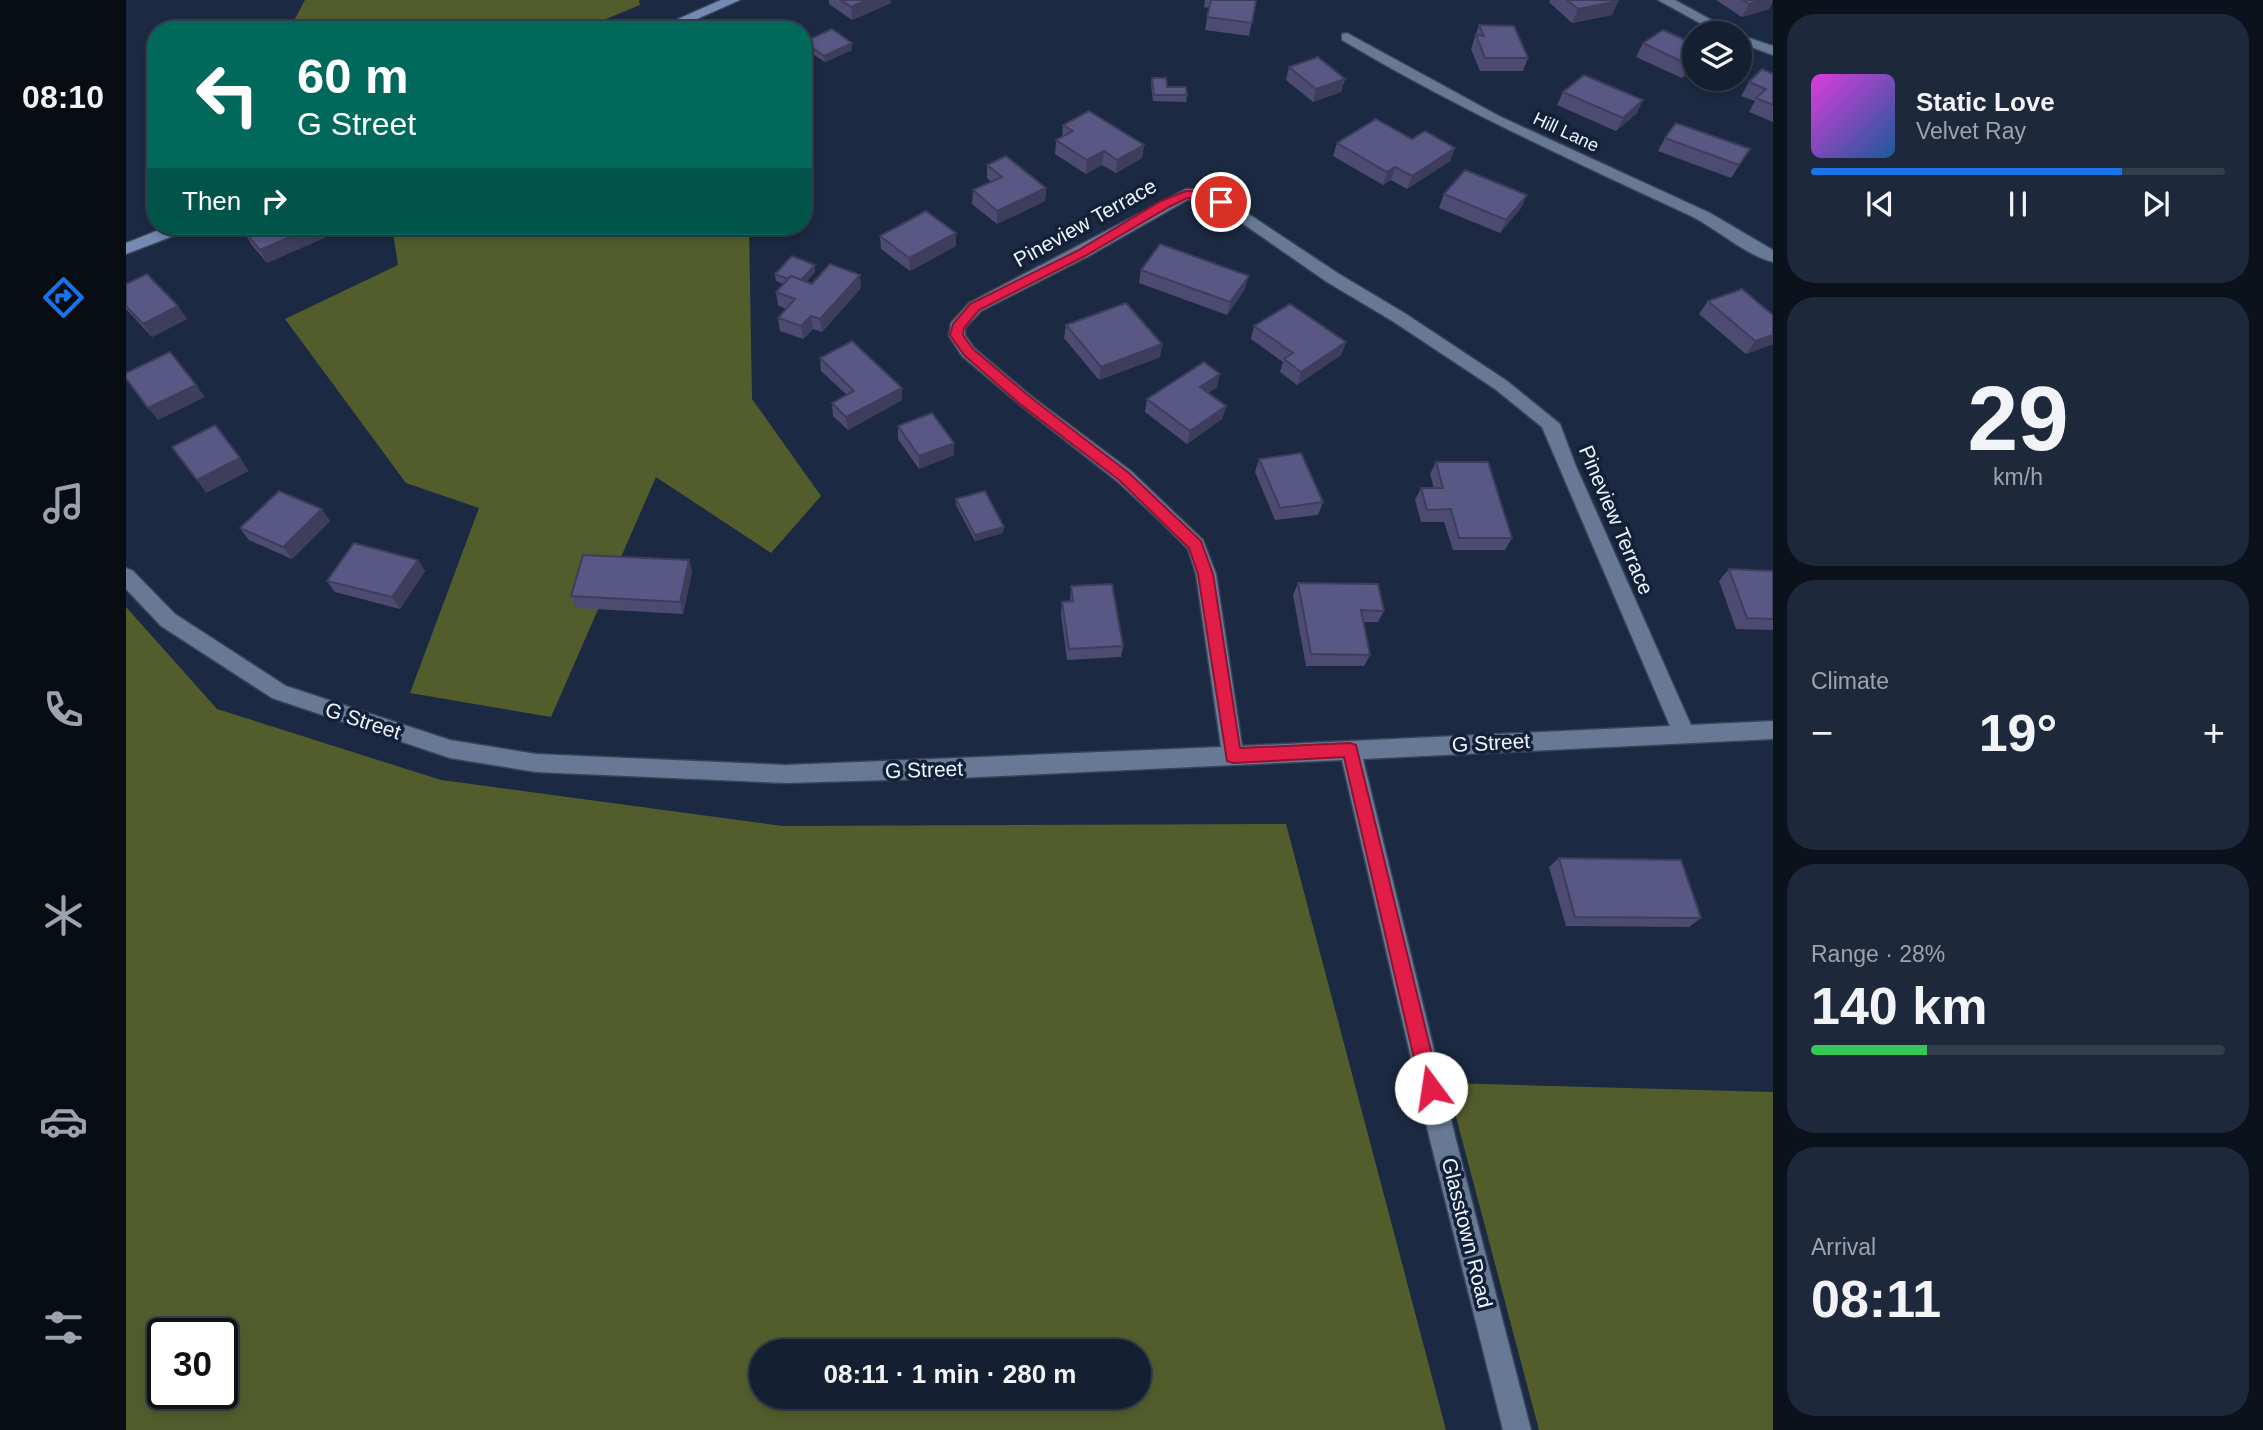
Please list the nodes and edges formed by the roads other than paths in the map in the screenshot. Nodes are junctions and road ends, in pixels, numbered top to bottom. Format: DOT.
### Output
graph roads {
  1 [pos="733,0"];
  2 [pos="1665,0"];
  3 [pos="682,21"];
  4 [pos="1705,21"];
  5 [pos="1347,37"];
  6 [pos="1752,43"];
  7 [pos="1773,51"];
  8 [pos="161,235"];
  9 [pos="126,249"];
  10 [pos="1773,257"];
  11 [pos="126,576"];
  12 [pos="1773,730"];
  13 [pos="1684,734"];
  14 [pos="1350,750"];
  15 [pos="1233,756"];
  16 [pos="1517,1430"];
  1 -- 3 [label="street"];
  2 -- 4 [label="street"];
  5 -- 10 [label="street, Hill Lane"];
  6 -- 7 [label="street"];
  8 -- 9 [label="street"];
  11 -- 15 [label="street, G Street"];
  12 -- 13 [label="street, G Street"];
  13 -- 14 [label="street, G Street"];
  13 -- 15 [label="street, Pineview Terrace"];
  14 -- 15 [label="street, G Street"];
  14 -- 16 [label="street, Glasstown Road"];
}
